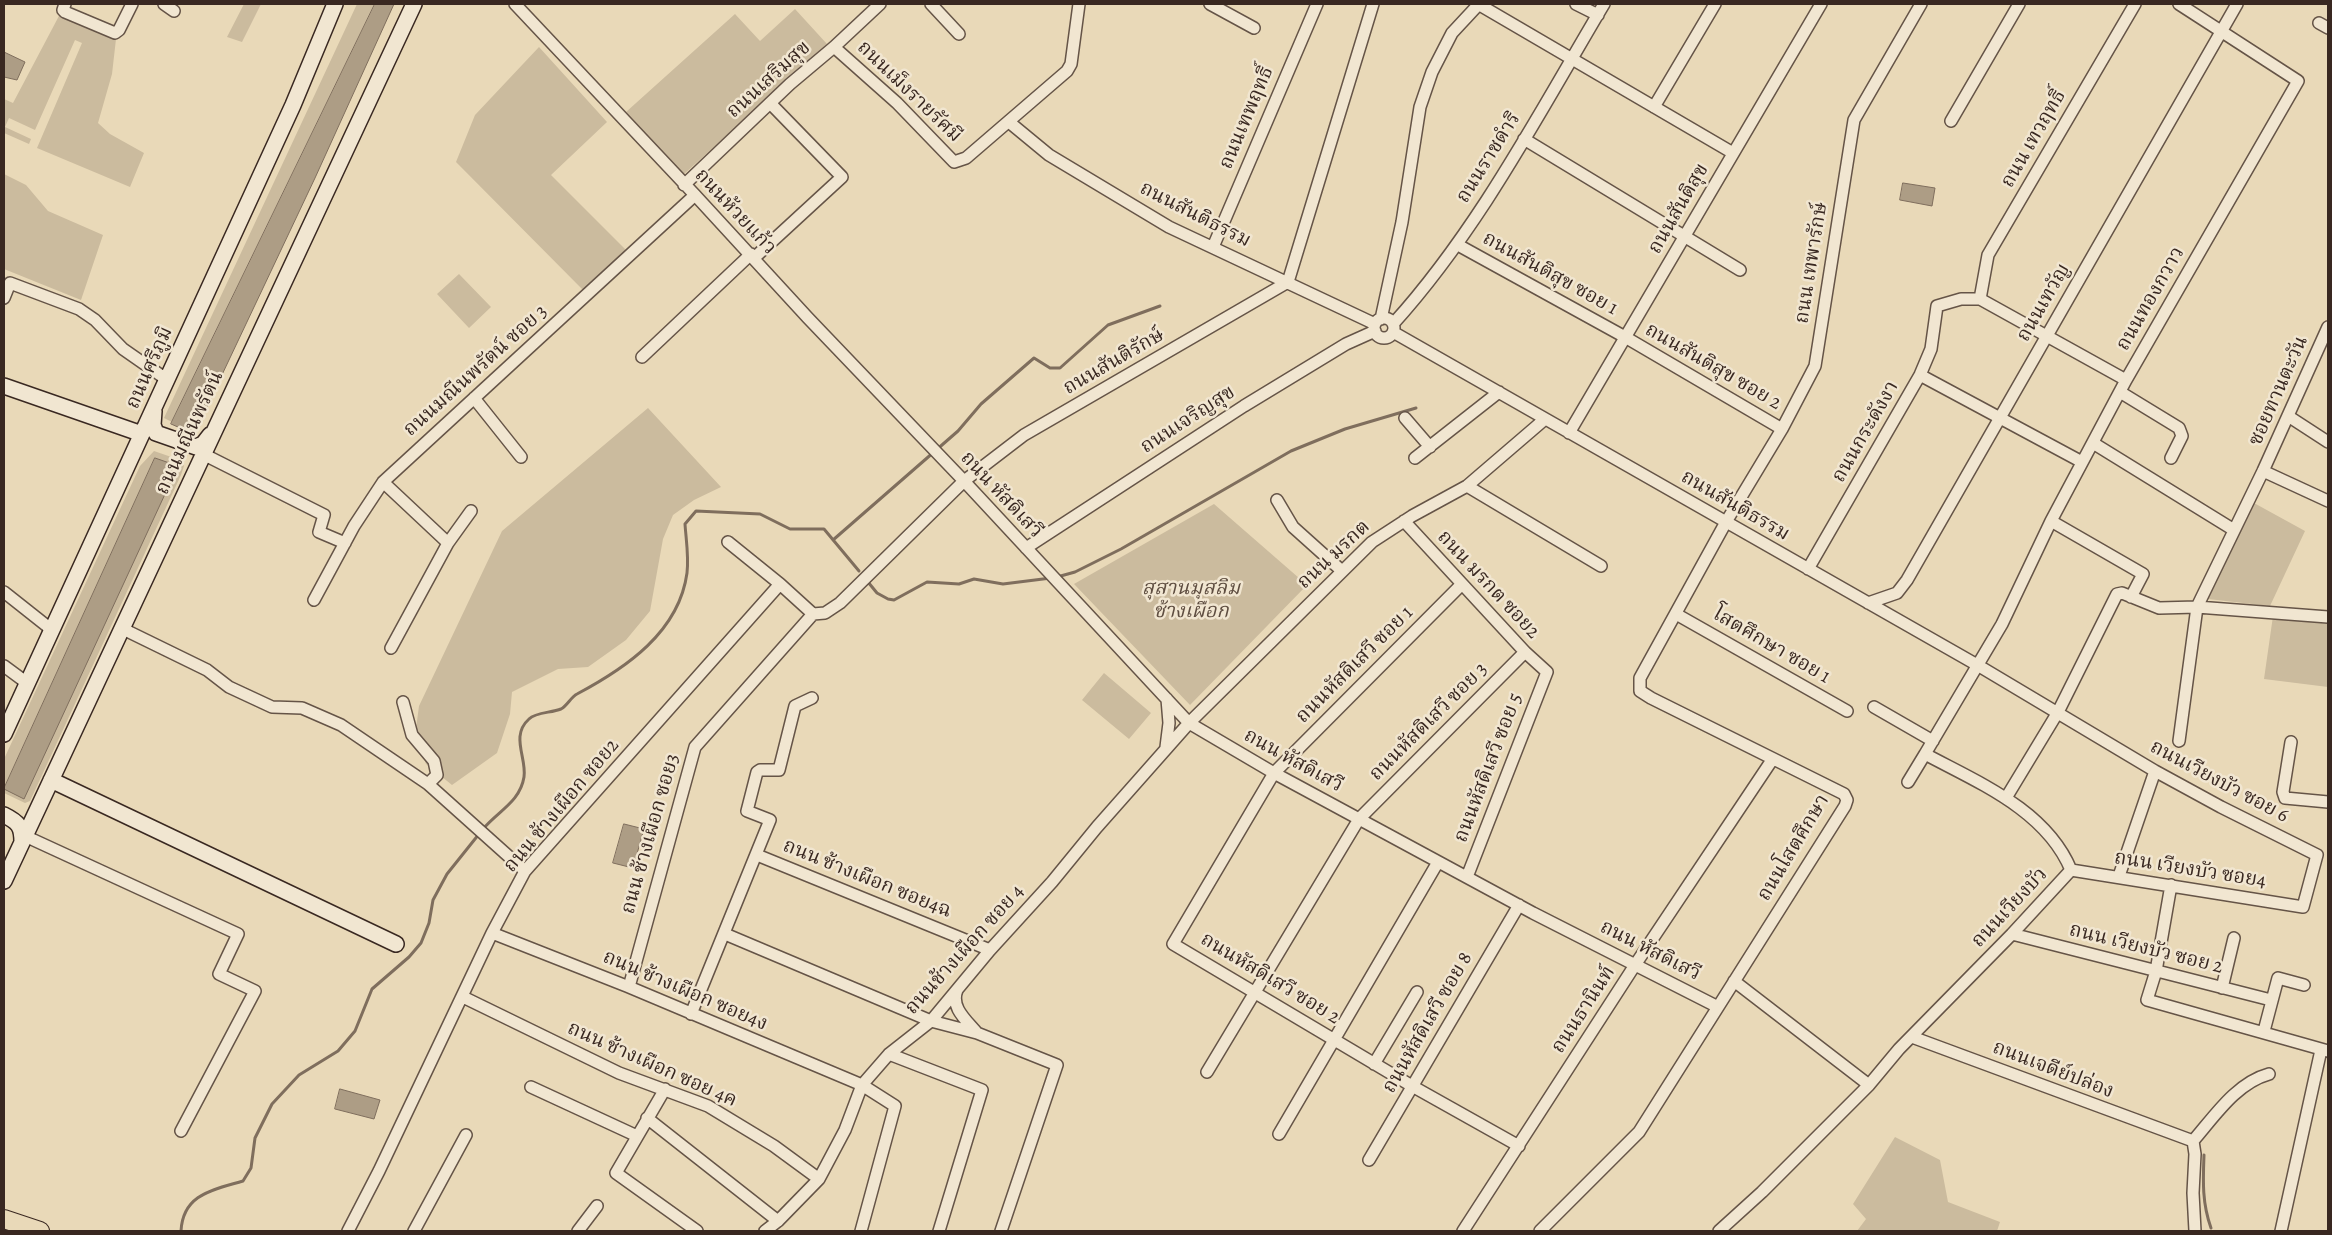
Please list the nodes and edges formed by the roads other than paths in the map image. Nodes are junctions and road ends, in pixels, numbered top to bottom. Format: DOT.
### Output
graph roads {
  1 [pos="65,4"];
  2 [pos="132,4"];
  3 [pos="164,4"];
  4 [pos="414,4"];
  5 [pos="515,4"];
  6 [pos="880,4"];
  7 [pos="931,4"];
  8 [pos="1079,4"];
  9 [pos="1210,4"];
  10 [pos="1316,4"];
  11 [pos="1373,4"];
  12 [pos="1478,4"];
  13 [pos="1576,4"];
  14 [pos="1604,4"];
  15 [pos="1714,4"];
  16 [pos="1820,4"];
  17 [pos="1921,4"];
  18 [pos="2019,4"];
  19 [pos="2135,4"];
  20 [pos="2179,4"];
  21 [pos="2237,4"];
  22 [pos="174,11"];
  23 [pos="333,11"];
  24 [pos="1598,15"];
  25 [pos="1254,28"];
  26 [pos="2221,31"];
  27 [pos="959,34"];
  28 [pos="834,47"];
  29 [pos="1570,59"];
  30 [pos="770,103"];
  31 [pos="1654,107"];
  32 [pos="1950,121"];
  33 [pos="1009,122"];
  34 [pos="1524,140"];
  35 [pos="1733,153"];
  36 [pos="684,185"];
  37 [pos="695,195"];
  38 [pos="1685,235"];
  39 [pos="1458,244"];
  40 [pos="1214,247"];
  41 [pos="752,256"];
  42 [pos="1740,270"];
  43 [pos="1288,282"];
  44 [pos="4,298"];
  45 [pos="1980,299"];
  46 [pos="1377,324"];
  47 [pos="2328,327"];
  48 [pos="1393,328"];
  49 [pos="2047,336"];
  50 [pos="1625,337"];
  51 [pos="642,357"];
  52 [pos="1920,375"];
  53 [pos="166,379"];
  54 [pos="2126,380"];
  55 [pos="4,386"];
  56 [pos="1498,392"];
  57 [pos="2120,392"];
  58 [pos="474,398"];
  59 [pos="2288,416"];
  60 [pos="1405,418"];
  61 [pos="2000,418"];
  62 [pos="1545,419"];
  63 [pos="1782,429"];
  64 [pos="1569,432"];
  65 [pos="152,435"];
  66 [pos="2328,442"];
  67 [pos="2093,443"];
  68 [pos="928,445"];
  69 [pos="1430,448"];
  70 [pos="193,450"];
  71 [pos="521,457"];
  72 [pos="1415,458"];
  73 [pos="2170,458"];
  74 [pos="2082,462"];
  75 [pos="2263,471"];
  76 [pos="964,481"];
  77 [pos="383,482"];
  78 [pos="1467,486"];
  79 [pos="1277,500"];
  80 [pos="2328,501"];
  81 [pos="471,511"];
  82 [pos="1404,521"];
  83 [pos="2051,521"];
  84 [pos="1726,522"];
  85 [pos="2234,530"];
  86 [pos="728,542"];
  87 [pos="345,543"];
  88 [pos="448,543"];
  89 [pos="1026,548"];
  90 [pos="1602,566"];
  91 [pos="1808,569"];
  92 [pos="1342,572"];
  93 [pos="780,584"];
  94 [pos="1462,584"];
  95 [pos="4,592"];
  96 [pos="2132,596"];
  97 [pos="314,600"];
  98 [pos="1868,603"];
  99 [pos="2197,607"];
  100 [pos="813,614"];
  101 [pos="1676,614"];
  102 [pos="2328,617"];
  103 [pos="121,628"];
  104 [pos="52,630"];
  105 [pos="391,648"];
  106 [pos="1525,652"];
  107 [pos="4,666"];
  108 [pos="1979,666"];
  109 [pos="1546,672"];
  110 [pos="27,683"];
  111 [pos="812,698"];
  112 [pos="1167,699"];
  113 [pos="403,702"];
  114 [pos="1874,707"];
  115 [pos="1847,711"];
  116 [pos="2058,712"];
  117 [pos="1189,722"];
  118 [pos="4,734"];
  119 [pos="1933,741"];
  120 [pos="2179,741"];
  121 [pos="2291,742"];
  122 [pos="1165,749"];
  123 [pos="1925,754"];
  124 [pos="1772,760"];
  125 [pos="2155,771"];
  126 [pos="1274,773"];
  127 [pos="51,780"];
  128 [pos="1908,782"];
  129 [pos="428,784"];
  130 [pos="2006,798"];
  131 [pos="2328,802"];
  132 [pos="4,805"];
  133 [pos="4,815"];
  134 [pos="1359,819"];
  135 [pos="24,825"];
  136 [pos="757,855"];
  137 [pos="1438,862"];
  138 [pos="2072,870"];
  139 [pos="525,871"];
  140 [pos="2119,876"];
  141 [pos="1467,877"];
  142 [pos="4,881"];
  143 [pos="2171,885"];
  144 [pos="1519,905"];
  145 [pos="2303,907"];
  146 [pos="492,933"];
  147 [pos="725,934"];
  148 [pos="2012,934"];
  149 [pos="2234,938"];
  150 [pos="396,944"];
  151 [pos="990,950"];
  152 [pos="1635,965"];
  153 [pos="2156,971"];
  154 [pos="1734,981"];
  155 [pos="2304,984"];
  156 [pos="959,986"];
  157 [pos="629,987"];
  158 [pos="2222,988"];
  159 [pos="1417,992"];
  160 [pos="1254,993"];
  161 [pos="463,997"];
  162 [pos="2271,1000"];
  163 [pos="1718,1007"];
  164 [pos="690,1014"];
  165 [pos="931,1021"];
  166 [pos="2264,1031"];
  167 [pos="977,1033"];
  168 [pos="1912,1037"];
  169 [pos="1334,1039"];
  170 [pos="2325,1050"];
  171 [pos="889,1054"];
  172 [pos="1374,1064"];
  173 [pos="1207,1072"];
  174 [pos="2269,1074"];
  175 [pos="862,1085"];
  176 [pos="1869,1085"];
  177 [pos="1412,1086"];
  178 [pos="531,1087"];
  179 [pos="665,1089"];
  180 [pos="647,1118"];
  181 [pos="181,1131"];
  182 [pos="1279,1134"];
  183 [pos="466,1135"];
  184 [pos="637,1136"];
  185 [pos="2193,1141"];
  186 [pos="1519,1146"];
  187 [pos="1369,1160"];
  188 [pos="819,1179"];
  189 [pos="597,1206"];
  190 [pos="4,1219"];
  191 [pos="778,1221"];
  192 [pos="40,1231"];
  193 [pos="348,1231"];
  194 [pos="414,1231"];
  195 [pos="578,1231"];
  196 [pos="697,1231"];
  197 [pos="765,1231"];
  198 [pos="861,1231"];
  199 [pos="939,1231"];
  200 [pos="1001,1231"];
  201 [pos="1464,1231"];
  202 [pos="1540,1231"];
  203 [pos="1719,1231"];
  204 [pos="2195,1231"];
  205 [pos="2281,1231"];
  1 -- 2 [label="street"];
  3 -- 22 [label="street"];
  4 -- 70 [label="main road, ถนนมณีนพรัตน์"];
  5 -- 36 [label="street, ถนนห้วยแก้ว"];
  6 -- 28 [label="street, ถนนเสริมสุข"];
  7 -- 27 [label="street"];
  8 -- 33 [label="street, ถนนเม็งรายรัศมี"];
  9 -- 25 [label="street"];
  10 -- 40 [label="street, ถนนเทพฤทธิ์"];
  11 -- 43 [label="street"];
  12 -- 29 [label="street"];
  12 -- 46 [label="street"];
  13 -- 24 [label="street"];
  14 -- 24 [label="street, ถนนราชดำริ"];
  15 -- 31 [label="street"];
  16 -- 35 [label="street, ถนนสันติสุข"];
  17 -- 63 [label="street, ถนน เทพารักษ์"];
  18 -- 32 [label="street"];
  19 -- 45 [label="street, ถนน เทวฤทธิ์"];
  20 -- 26 [label="street, ถนนทองกวาว"];
  21 -- 26 [label="street, ถนนเทวัญ"];
  23 -- 53 [label="main road, ถนนศรีภูมิ"];
  24 -- 29 [label="street, ถนนราชดำริ"];
  26 -- 49 [label="street, ถนนเทวัญ"];
  26 -- 54 [label="street, ถนนทองกวาว"];
  28 -- 30 [label="street, ถนนเสริมสุข"];
  28 -- 33 [label="street, ถนนเม็งรายรัศมี"];
  29 -- 31 [label="street"];
  29 -- 34 [label="street, ถนนราชดำริ"];
  30 -- 36 [label="street, ถนนเสริมสุข"];
  30 -- 41 [label="street"];
  31 -- 35 [label="street"];
  33 -- 40 [label="street, ถนนสันติธรรม"];
  34 -- 38 [label="street"];
  34 -- 39 [label="street, ถนนราชดำริ"];
  35 -- 38 [label="street, ถนนสันติสุข"];
  36 -- 37 [label="street, ถนนห้วยแก้ว"];
  37 -- 41 [label="street, ถนนห้วยแก้ว"];
  37 -- 58 [label="street, ถนนมณีนพรัตน์ ซอย 3"];
  38 -- 42 [label="street"];
  38 -- 50 [label="street, ถนนสันติสุข"];
  39 -- 48 [label="street, ถนนราชดำริ"];
  39 -- 50 [label="street, ถนนสันติสุข ซอย 1"];
  40 -- 43 [label="street, ถนนสันติธรรม"];
  41 -- 51 [label="street"];
  41 -- 68 [label="street, ถนนห้วยแก้ว"];
  43 -- 46 [label="street, ถนนสันติธรรม"];
  43 -- 76 [label="street, ถนนสันติรักษ์"];
  44 -- 53 [label="street"];
  45 -- 49 [label="street"];
  45 -- 52 [label="street, ถนนกระดังงา"];
  46 -- 48 [label="street, ถนนสันติธรรม"];
  46 -- 48 [label="street"];
  46 -- 89 [label="street, ถนนเจริญสุข"];
  47 -- 59 [label="street, ซอยทานตะวัน"];
  48 -- 56 [label="street, ถนนสันติธรรม"];
  49 -- 54 [label="street"];
  49 -- 61 [label="street, ถนนเทวัญ"];
  50 -- 63 [label="street, ถนนสันติสุข ซอย 2"];
  50 -- 64 [label="street, ถนนสันติสุข"];
  52 -- 61 [label="street"];
  52 -- 91 [label="street, ถนนกระดังงา"];
  53 -- 65 [label="main road, ถนนศรีภูมิ"];
  54 -- 57 [label="street, ถนนทองกวาว"];
  55 -- 65 [label="main road"];
  56 -- 62 [label="street, ถนนสันติธรรม"];
  56 -- 69 [label="street"];
  57 -- 67 [label="street, ถนนทองกวาว"];
  57 -- 73 [label="street"];
  58 -- 71 [label="street"];
  58 -- 77 [label="street, ถนนมณีนพรัตน์ ซอย 3"];
  59 -- 66 [label="street"];
  59 -- 75 [label="street, ซอยทานตะวัน"];
  60 -- 69 [label="street"];
  61 -- 74 [label="street"];
  61 -- 98 [label="street, ถนนเทวัญ"];
  62 -- 64 [label="street, ถนนสันติธรรม"];
  62 -- 78 [label="street, ถนน มรกต"];
  63 -- 84 [label="street, ถนน เทพารักษ์"];
  64 -- 84 [label="street, ถนนสันติธรรม"];
  65 -- 70 [label="main road"];
  65 -- 104 [label="main road"];
  67 -- 74 [label="street, ถนนทองกวาว"];
  67 -- 85 [label="street"];
  68 -- 76 [label="street, ถนน หัสดิเสวี"];
  69 -- 72 [label="street"];
  70 -- 87 [label="street"];
  70 -- 103 [label="main road, ถนนมณีนพรัตน์"];
  74 -- 83 [label="street, ถนนทองกวาว"];
  75 -- 80 [label="street"];
  75 -- 85 [label="street, ซอยทานตะวัน"];
  76 -- 89 [label="street, ถนน หัสดิเสวี"];
  76 -- 100 [label="street"];
  77 -- 87 [label="street, ถนนมณีนพรัตน์ ซอย 3"];
  77 -- 88 [label="street"];
  78 -- 82 [label="street, ถนน มรกต"];
  78 -- 90 [label="street"];
  79 -- 92 [label="street"];
  81 -- 88 [label="street"];
  82 -- 92 [label="street, ถนน มรกต"];
  82 -- 94 [label="street, ถนน มรกต ซอย2"];
  83 -- 96 [label="street"];
  83 -- 108 [label="street, ถนนทองกวาว"];
  84 -- 91 [label="street, ถนนสันติธรรม"];
  84 -- 101 [label="street, ถนนโสตศึกษา"];
  85 -- 99 [label="street, ซอยทานตะวัน"];
  86 -- 93 [label="street"];
  87 -- 97 [label="street, ถนนมณีนพรัตน์ ซอย 3"];
  88 -- 105 [label="street"];
  89 -- 112 [label="street, ถนน หัสดิเสวี"];
  91 -- 98 [label="street, ถนนสันติธรรม"];
  92 -- 117 [label="street, ถนน มรกต"];
  93 -- 100 [label="street"];
  93 -- 139 [label="street, ถนน ช้างเผือก ซอย2"];
  94 -- 106 [label="street, ถนน มรกต ซอย2"];
  94 -- 126 [label="street, ถนนหัสดิเสวี ซอย 1"];
  95 -- 104 [label="street"];
  96 -- 99 [label="street"];
  96 -- 116 [label="street"];
  98 -- 108 [label="street, ถนนสันติธรรม"];
  99 -- 102 [label="street"];
  99 -- 120 [label="street, ซอยทานตะวัน"];
  100 -- 157 [label="street, ถนน ช้างเผือก ซอย3"];
  101 -- 115 [label="street, โสตศึกษา ซอย 1"];
  101 -- 124 [label="street, ถนนโสตศึกษา"];
  103 -- 127 [label="main road, ถนนมณีนพรัตน์"];
  103 -- 129 [label="street"];
  104 -- 110 [label="main road"];
  106 -- 109 [label="street, ถนน มรกต ซอย2"];
  106 -- 134 [label="street, ถนนหัสดิเสวี ซอย 3"];
  107 -- 110 [label="street"];
  108 -- 116 [label="street, ถนนสันติธรรม"];
  108 -- 119 [label="street, ถนนทองกวาว"];
  109 -- 141 [label="street, ถนนหัสดิเสวี ซอย 5"];
  110 -- 118 [label="main road"];
  111 -- 136 [label="street"];
  112 -- 117 [label="street, ถนน หัสดิเสวี"];
  112 -- 122 [label="street"];
  113 -- 129 [label="street"];
  114 -- 119 [label="street"];
  116 -- 125 [label="street, ถนนเวียงบัว ซอย 6"];
  116 -- 130 [label="street"];
  117 -- 122 [label="street, ถนนช้างเผือก ซอย 4"];
  117 -- 126 [label="street, ถนน หัสดิเสวี"];
  119 -- 123 [label="street, ถนนทองกวาว"];
  121 -- 131 [label="street"];
  122 -- 151 [label="street, ถนนช้างเผือก ซอย 4"];
  123 -- 128 [label="street, ถนนทองกวาว"];
  123 -- 130 [label="street, ถนนเวียงบัว"];
  124 -- 152 [label="street, ถนนธานินท์"];
  124 -- 154 [label="street, ถนนโสตศึกษา"];
  125 -- 140 [label="street"];
  125 -- 145 [label="street, ถนนเวียงบัว ซอย 6"];
  126 -- 134 [label="street, ถนน หัสดิเสวี"];
  126 -- 160 [label="street, ถนนหัสดิเสวี ซอย 2"];
  127 -- 135 [label="main road, ถนนมณีนพรัตน์"];
  127 -- 150 [label="main road"];
  129 -- 139 [label="street"];
  130 -- 138 [label="street, ถนนเวียงบัว"];
  132 -- 135 [label="main road"];
  133 -- 135 [label="main road"];
  134 -- 137 [label="street, ถนน หัสดิเสวี"];
  134 -- 160 [label="street, ถนนหัสดิเสวี ซอย 3"];
  135 -- 142 [label="main road, ถนนมณีนพรัตน์"];
  135 -- 181 [label="street"];
  136 -- 147 [label="street"];
  136 -- 151 [label="street, ถนน ช้างเผือก ซอย4ฉ"];
  137 -- 141 [label="street, ถนน หัสดิเสวี"];
  137 -- 169 [label="street"];
  138 -- 140 [label="street, ถนน เวียงบัว ซอย4"];
  138 -- 148 [label="street, ถนนเวียงบัว"];
  139 -- 146 [label="street, ถนน ช้างเผือก ซอย2"];
  140 -- 143 [label="street, ถนน เวียงบัว ซอย4"];
  141 -- 144 [label="street, ถนน หัสดิเสวี"];
  143 -- 145 [label="street, ถนน เวียงบัว ซอย4"];
  143 -- 153 [label="street"];
  144 -- 152 [label="street, ถนน หัสดิเสวี"];
  144 -- 177 [label="street, ถนนหัสดิเสวี ซอย 8"];
  146 -- 157 [label="street, ถนน ช้างเผือก ซอย4ง"];
  146 -- 161 [label="street, ถนน ช้างเผือก ซอย2"];
  147 -- 164 [label="street"];
  147 -- 165 [label="street"];
  148 -- 153 [label="street, ถนน เวียงบัว ซอย 2"];
  148 -- 168 [label="street, ถนนเวียงบัว"];
  149 -- 158 [label="street"];
  151 -- 156 [label="street, ถนนช้างเผือก ซอย 4"];
  152 -- 163 [label="street, ถนน หัสดิเสวี"];
  152 -- 186 [label="street, ถนนธานินท์"];
  153 -- 158 [label="street, ถนน เวียงบัว ซอย 2"];
  153 -- 166 [label="street"];
  154 -- 163 [label="street, ถนนโสตศึกษา"];
  154 -- 176 [label="street"];
  155 -- 162 [label="street"];
  156 -- 165 [label="street, ถนนช้างเผือก ซอย 4"];
  156 -- 167 [label="street"];
  157 -- 164 [label="street, ถนน ช้างเผือก ซอย4ง"];
  158 -- 162 [label="street, ถนน เวียงบัว ซอย 2"];
  159 -- 172 [label="street"];
  160 -- 169 [label="street, ถนนหัสดิเสวี ซอย 2"];
  160 -- 173 [label="street, ถนนหัสดิเสวี ซอย 3"];
  161 -- 179 [label="street, ถนน ช้างเผือก ซอย 4ค"];
  161 -- 193 [label="street, ถนน ช้างเผือก ซอย2"];
  162 -- 166 [label="street"];
  163 -- 202 [label="street, ถนนโสตศึกษา"];
  164 -- 175 [label="street, ถนน ช้างเผือก ซอย4ง"];
  165 -- 167 [label="street"];
  165 -- 171 [label="street, ถนนช้างเผือก ซอย 4"];
  166 -- 170 [label="street"];
  167 -- 200 [label="street"];
  168 -- 176 [label="street, ถนนเวียงบัว"];
  168 -- 185 [label="street, ถนนเจดีย์ปล่อง"];
  169 -- 172 [label="street, ถนนหัสดิเสวี ซอย 2"];
  169 -- 182 [label="street"];
  170 -- 205 [label="street"];
  171 -- 175 [label="street, ถนนช้างเผือก ซอย 4"];
  171 -- 199 [label="street"];
  172 -- 177 [label="street, ถนนหัสดิเสวี ซอย 2"];
  174 -- 185 [label="street"];
  175 -- 188 [label="street, ถนนช้างเผือก ซอย 4"];
  175 -- 198 [label="street, ถนน ช้างเผือก ซอย4ง"];
  176 -- 203 [label="street, ถนนเวียงบัว"];
  177 -- 186 [label="street, ถนนหัสดิเสวี ซอย 2"];
  177 -- 187 [label="street, ถนนหัสดิเสวี ซอย 8"];
  178 -- 184 [label="street"];
  179 -- 180 [label="street"];
  179 -- 188 [label="street, ถนน ช้างเผือก ซอย 4ค"];
  180 -- 184 [label="street"];
  180 -- 191 [label="street"];
  183 -- 194 [label="street"];
  184 -- 196 [label="street"];
  185 -- 204 [label="street"];
  186 -- 201 [label="street, ถนนธานินท์"];
  188 -- 191 [label="street, ถนนช้างเผือก ซอย 4"];
  189 -- 195 [label="street"];
  190 -- 192 [label="main road"];
  191 -- 197 [label="street, ถนนช้างเผือก ซอย 4"];
}
